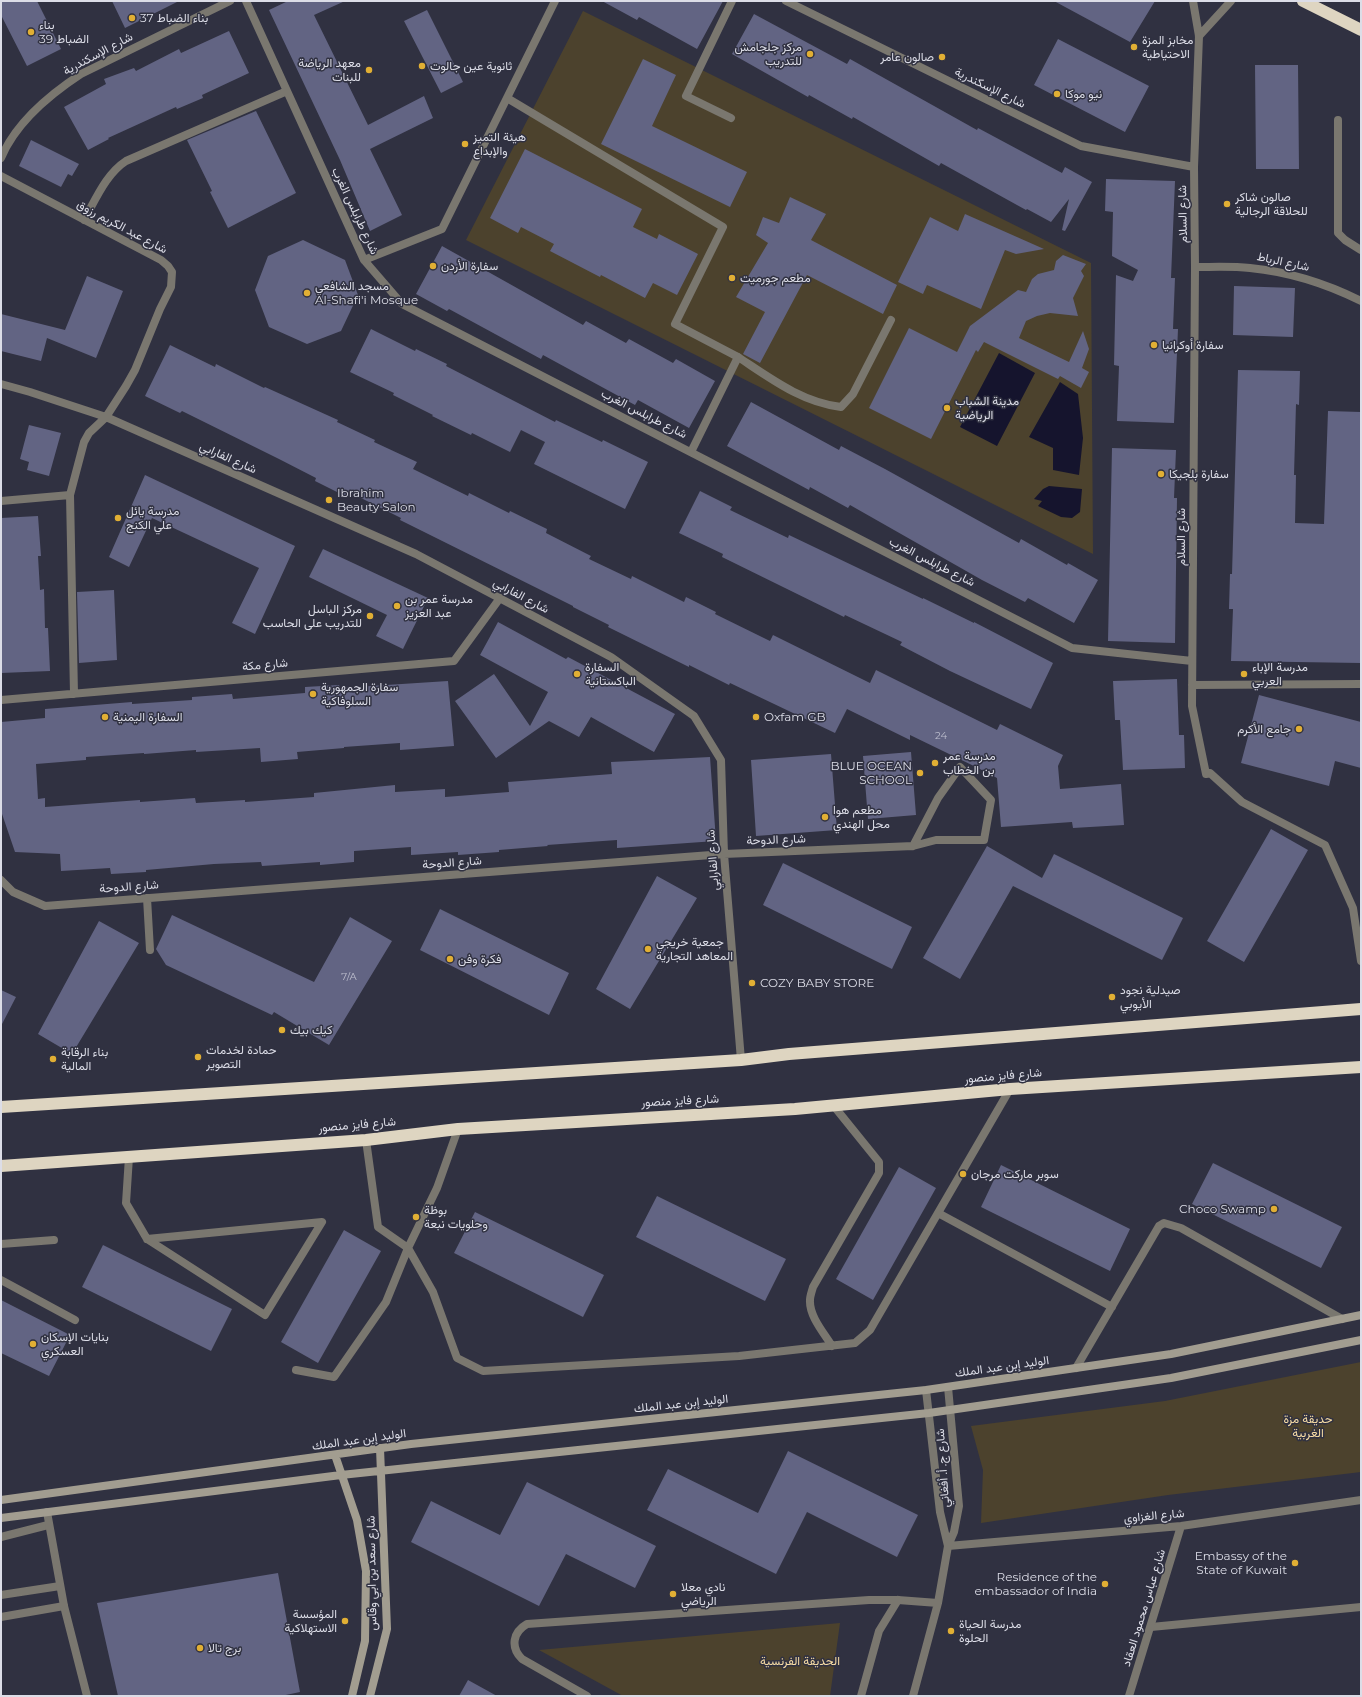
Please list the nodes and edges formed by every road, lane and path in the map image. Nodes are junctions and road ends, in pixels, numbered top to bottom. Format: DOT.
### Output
graph roads {
  1 [pos="230,1"];
  2 [pos="246,1"];
  3 [pos="555,1"];
  4 [pos="732,1"];
  5 [pos="786,1"];
  6 [pos="1193,1"];
  7 [pos="1231,1"];
  8 [pos="1303,1"];
  9 [pos="1361,30"];
  10 [pos="1199,36"];
  11 [pos="287,91"];
  12 [pos="506,98"];
  13 [pos="731,118"];
  14 [pos="1338,120"];
  15 [pos="1,158"];
  16 [pos="1194,167"];
  17 [pos="1,176"];
  18 [pos="84,220"];
  19 [pos="1361,250"];
  20 [pos="364,260"];
  21 [pos="1195,267"];
  22 [pos="1361,301"];
  23 [pos="892,320"];
  24 [pos="738,357"];
  25 [pos="1,384"];
  26 [pos="106,417"];
  27 [pos="691,452"];
  28 [pos="70,496"];
  29 [pos="1,501"];
  30 [pos="500,598"];
  31 [pos="1192,661"];
  32 [pos="1361,684"];
  33 [pos="1192,685"];
  34 [pos="74,694"];
  35 [pos="1,700"];
  36 [pos="913,846"];
  37 [pos="724,854"];
  38 [pos="1,880"];
  39 [pos="147,898"];
  40 [pos="150,950"];
  41 [pos="1361,961"];
  42 [pos="1361,1009"];
  43 [pos="741,1060"];
  44 [pos="1361,1067"];
  45 [pos="1010,1089"];
  46 [pos="833,1105"];
  47 [pos="1,1107"];
  48 [pos="458,1129"];
  49 [pos="366,1140"];
  50 [pos="129,1156"];
  51 [pos="1,1166"];
  52 [pos="938,1213"];
  53 [pos="147,1239"];
  54 [pos="54,1240"];
  55 [pos="1,1244"];
  56 [pos="408,1248"];
  57 [pos="1,1280"];
  58 [pos="1112,1307"];
  59 [pos="1361,1315"];
  60 [pos="1342,1319"];
  61 [pos="75,1320"];
  62 [pos="1361,1340"];
  63 [pos="832,1346"];
  64 [pos="1076,1368"];
  65 [pos="296,1370"];
  66 [pos="948,1387"];
  67 [pos="926,1390"];
  68 [pos="951,1410"];
  69 [pos="929,1413"];
  70 [pos="380,1448"];
  71 [pos="335,1455"];
  72 [pos="382,1471"];
  73 [pos="341,1475"];
  74 [pos="1,1500"];
  75 [pos="1361,1500"];
  76 [pos="47,1512"];
  77 [pos="1,1518"];
  78 [pos="48,1525"];
  79 [pos="1181,1526"];
  80 [pos="1,1537"];
  81 [pos="948,1546"];
  82 [pos="60,1586"];
  83 [pos="1,1595"];
  84 [pos="898,1600"];
  85 [pos="938,1603"];
  86 [pos="64,1606"];
  87 [pos="1361,1607"];
  88 [pos="1,1617"];
  89 [pos="1151,1627"];
  90 [pos="87,1696"];
  91 [pos="352,1696"];
  92 [pos="370,1696"];
  93 [pos="587,1696"];
  94 [pos="860,1696"];
  95 [pos="913,1696"];
  96 [pos="1129,1696"];
  1 -- 15 [label="street, شارع الإسكندرية"];
  2 -- 11 [label="street, شارع طرابلس الغرب"];
  3 -- 12 [label="street"];
  4 -- 13 [label="street"];
  5 -- 16 [label="street, شارع الإسكندرية"];
  6 -- 10 [label="street, شارع السلام"];
  7 -- 10 [label="street"];
  8 -- 9 [label="highway"];
  10 -- 16 [label="street, شارع السلام"];
  11 -- 18 [label="street"];
  11 -- 20 [label="street, شارع طرابلس الغرب"];
  12 -- 20 [label="street"];
  12 -- 24 [label="street"];
  14 -- 19 [label="street"];
  16 -- 21 [label="street, شارع السلام"];
  17 -- 18 [label="street, شارع عبد الكريم رزوق"];
  18 -- 26 [label="street, شارع عبد الكريم رزوق"];
  20 -- 27 [label="street, شارع طرابلس الغرب"];
  21 -- 22 [label="street, شارع الرباط"];
  21 -- 31 [label="street, شارع السلام"];
  23 -- 24 [label="street"];
  24 -- 27 [label="street"];
  25 -- 26 [label="street, شارع الفارابي"];
  26 -- 28 [label="street, شارع عبد الكريم رزوق"];
  26 -- 30 [label="street, شارع الفارابي"];
  27 -- 31 [label="street, شارع طرابلس الغرب"];
  28 -- 29 [label="street"];
  28 -- 34 [label="street, شارع عبد الكريم رزوق"];
  30 -- 34 [label="street, شارع مكة"];
  30 -- 37 [label="street, شارع الفارابي"];
  31 -- 33 [label="street, شارع السلام"];
  32 -- 33 [label="street"];
  33 -- 41 [label="street, شارع السلام"];
  34 -- 35 [label="street, شارع مكة"];
  36 -- 36 [label="street, شارع الدوحة"];
  36 -- 37 [label="street, شارع الدوحة"];
  37 -- 39 [label="street, شارع الدوحة"];
  37 -- 43 [label="street, شارع الفارابي"];
  38 -- 39 [label="street, شارع الدوحة"];
  39 -- 40 [label="street"];
  42 -- 43 [label="highway"];
  43 -- 47 [label="highway"];
  44 -- 45 [label="highway, شارع فايز منصور"];
  45 -- 46 [label="highway, شارع فايز منصور"];
  45 -- 52 [label="street"];
  46 -- 48 [label="highway, شارع فايز منصور"];
  46 -- 63 [label="street"];
  48 -- 49 [label="highway, شارع فايز منصور"];
  48 -- 56 [label="street"];
  49 -- 50 [label="highway, شارع فايز منصور"];
  49 -- 56 [label="street"];
  50 -- 51 [label="highway, شارع فايز منصور"];
  50 -- 53 [label="street"];
  52 -- 58 [label="street"];
  52 -- 63 [label="street"];
  53 -- 53 [label="street"];
  54 -- 55 [label="street"];
  56 -- 63 [label="street"];
  56 -- 65 [label="street"];
  57 -- 61 [label="street"];
  58 -- 60 [label="street"];
  58 -- 64 [label="street"];
  59 -- 60 [label="main road, الوليد إبن عبد الملك"];
  60 -- 64 [label="main road, الوليد إبن عبد الملك"];
  62 -- 68 [label="main road"];
  64 -- 66 [label="main road, الوليد إبن عبد الملك"];
  66 -- 67 [label="main road, الوليد إبن عبد الملك"];
  66 -- 68 [label="street, شارع ج. أ. أفغاني"];
  67 -- 69 [label="street, شارع ج. أ. أفغاني"];
  67 -- 70 [label="main road, الوليد إبن عبد الملك"];
  68 -- 69 [label="main road"];
  68 -- 81 [label="street, شارع ج. أ. أفغاني"];
  69 -- 72 [label="main road"];
  69 -- 81 [label="street, شارع ج. أ. أفغاني"];
  70 -- 71 [label="main road, الوليد إبن عبد الملك"];
  70 -- 72 [label="main road, شارع سعد بن ابي وقاس"];
  71 -- 73 [label="main road, شارع سعد بن ابي وقاس"];
  71 -- 74 [label="main road, الوليد إبن عبد الملك"];
  72 -- 73 [label="main road"];
  72 -- 92 [label="main road, شارع سعد بن ابي وقاس"];
  73 -- 76 [label="main road"];
  73 -- 91 [label="main road, شارع سعد بن ابي وقاس"];
  75 -- 79 [label="street, شارع الغزاوي"];
  76 -- 77 [label="main road"];
  76 -- 78 [label="street"];
  78 -- 80 [label="street"];
  78 -- 82 [label="street"];
  79 -- 81 [label="street, شارع الغزاوي"];
  79 -- 89 [label="street, شارع عباس محمود العقاد"];
  81 -- 85 [label="street, شارع ج. أ. أفغاني"];
  82 -- 83 [label="street"];
  82 -- 86 [label="street"];
  84 -- 85 [label="street"];
  84 -- 93 [label="street"];
  84 -- 94 [label="street"];
  85 -- 95 [label="street, شارع ج. أ. أفغاني"];
  86 -- 88 [label="street"];
  86 -- 90 [label="street"];
  87 -- 89 [label="street"];
  89 -- 96 [label="street, شارع عباس محمود العقاد"];
}
